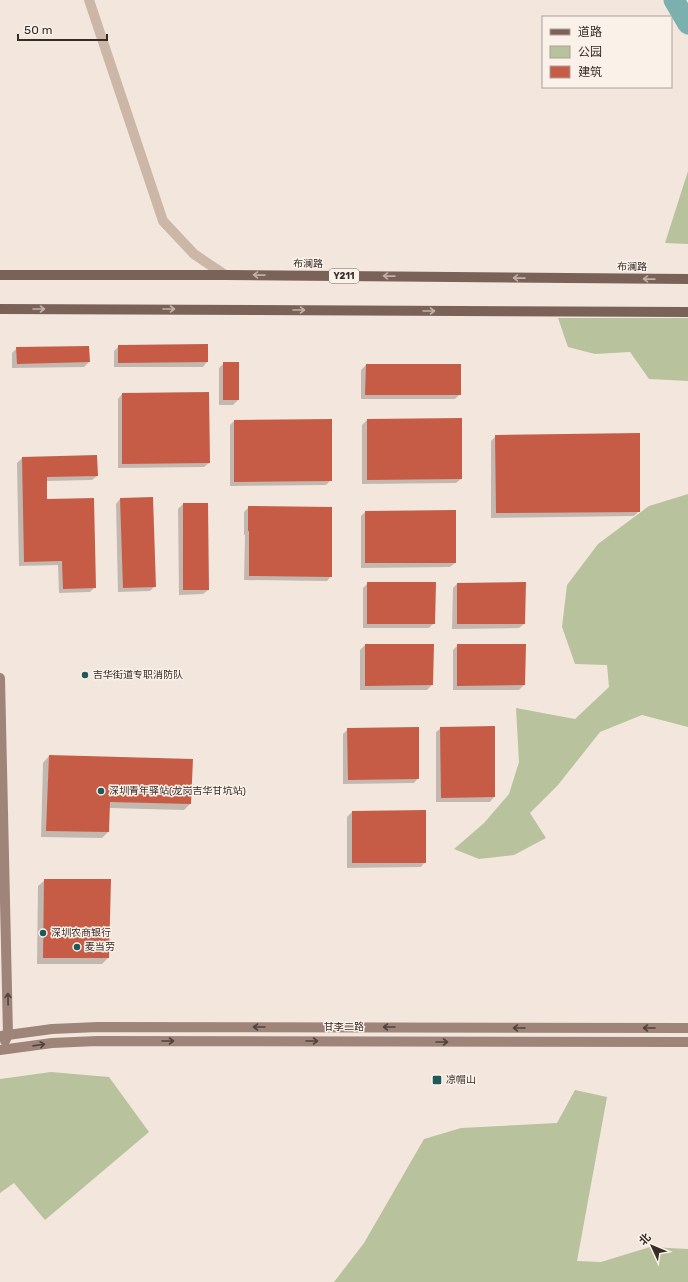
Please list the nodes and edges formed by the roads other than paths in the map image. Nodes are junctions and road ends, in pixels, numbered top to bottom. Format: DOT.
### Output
graph roads {
  1 [pos="89,0"];
  2 [pos="0,275"];
  3 [pos="225,275"];
  4 [pos="688,279"];
  5 [pos="0,308"];
  6 [pos="688,312"];
  7 [pos="0,678"];
  8 [pos="688,1028"];
  9 [pos="4,1035"];
  10 [pos="688,1042"];
  11 [pos="0,1050"];
  1 -- 3 [label="street"];
  2 -- 3 [label="main road, 布澜路 / Y211"];
  4 -- 3 [label="main road, 布澜路 / Y211, one-way"];
  5 -- 6 [label="main road, one-way"];
  9 -- 7 [label="main road, one-way"];
  8 -- 9 [label="main road, 甘李二路, one-way"];
  9 -- 11 [label="main road"];
  11 -- 10 [label="main road, 甘李二路, one-way"];
}
